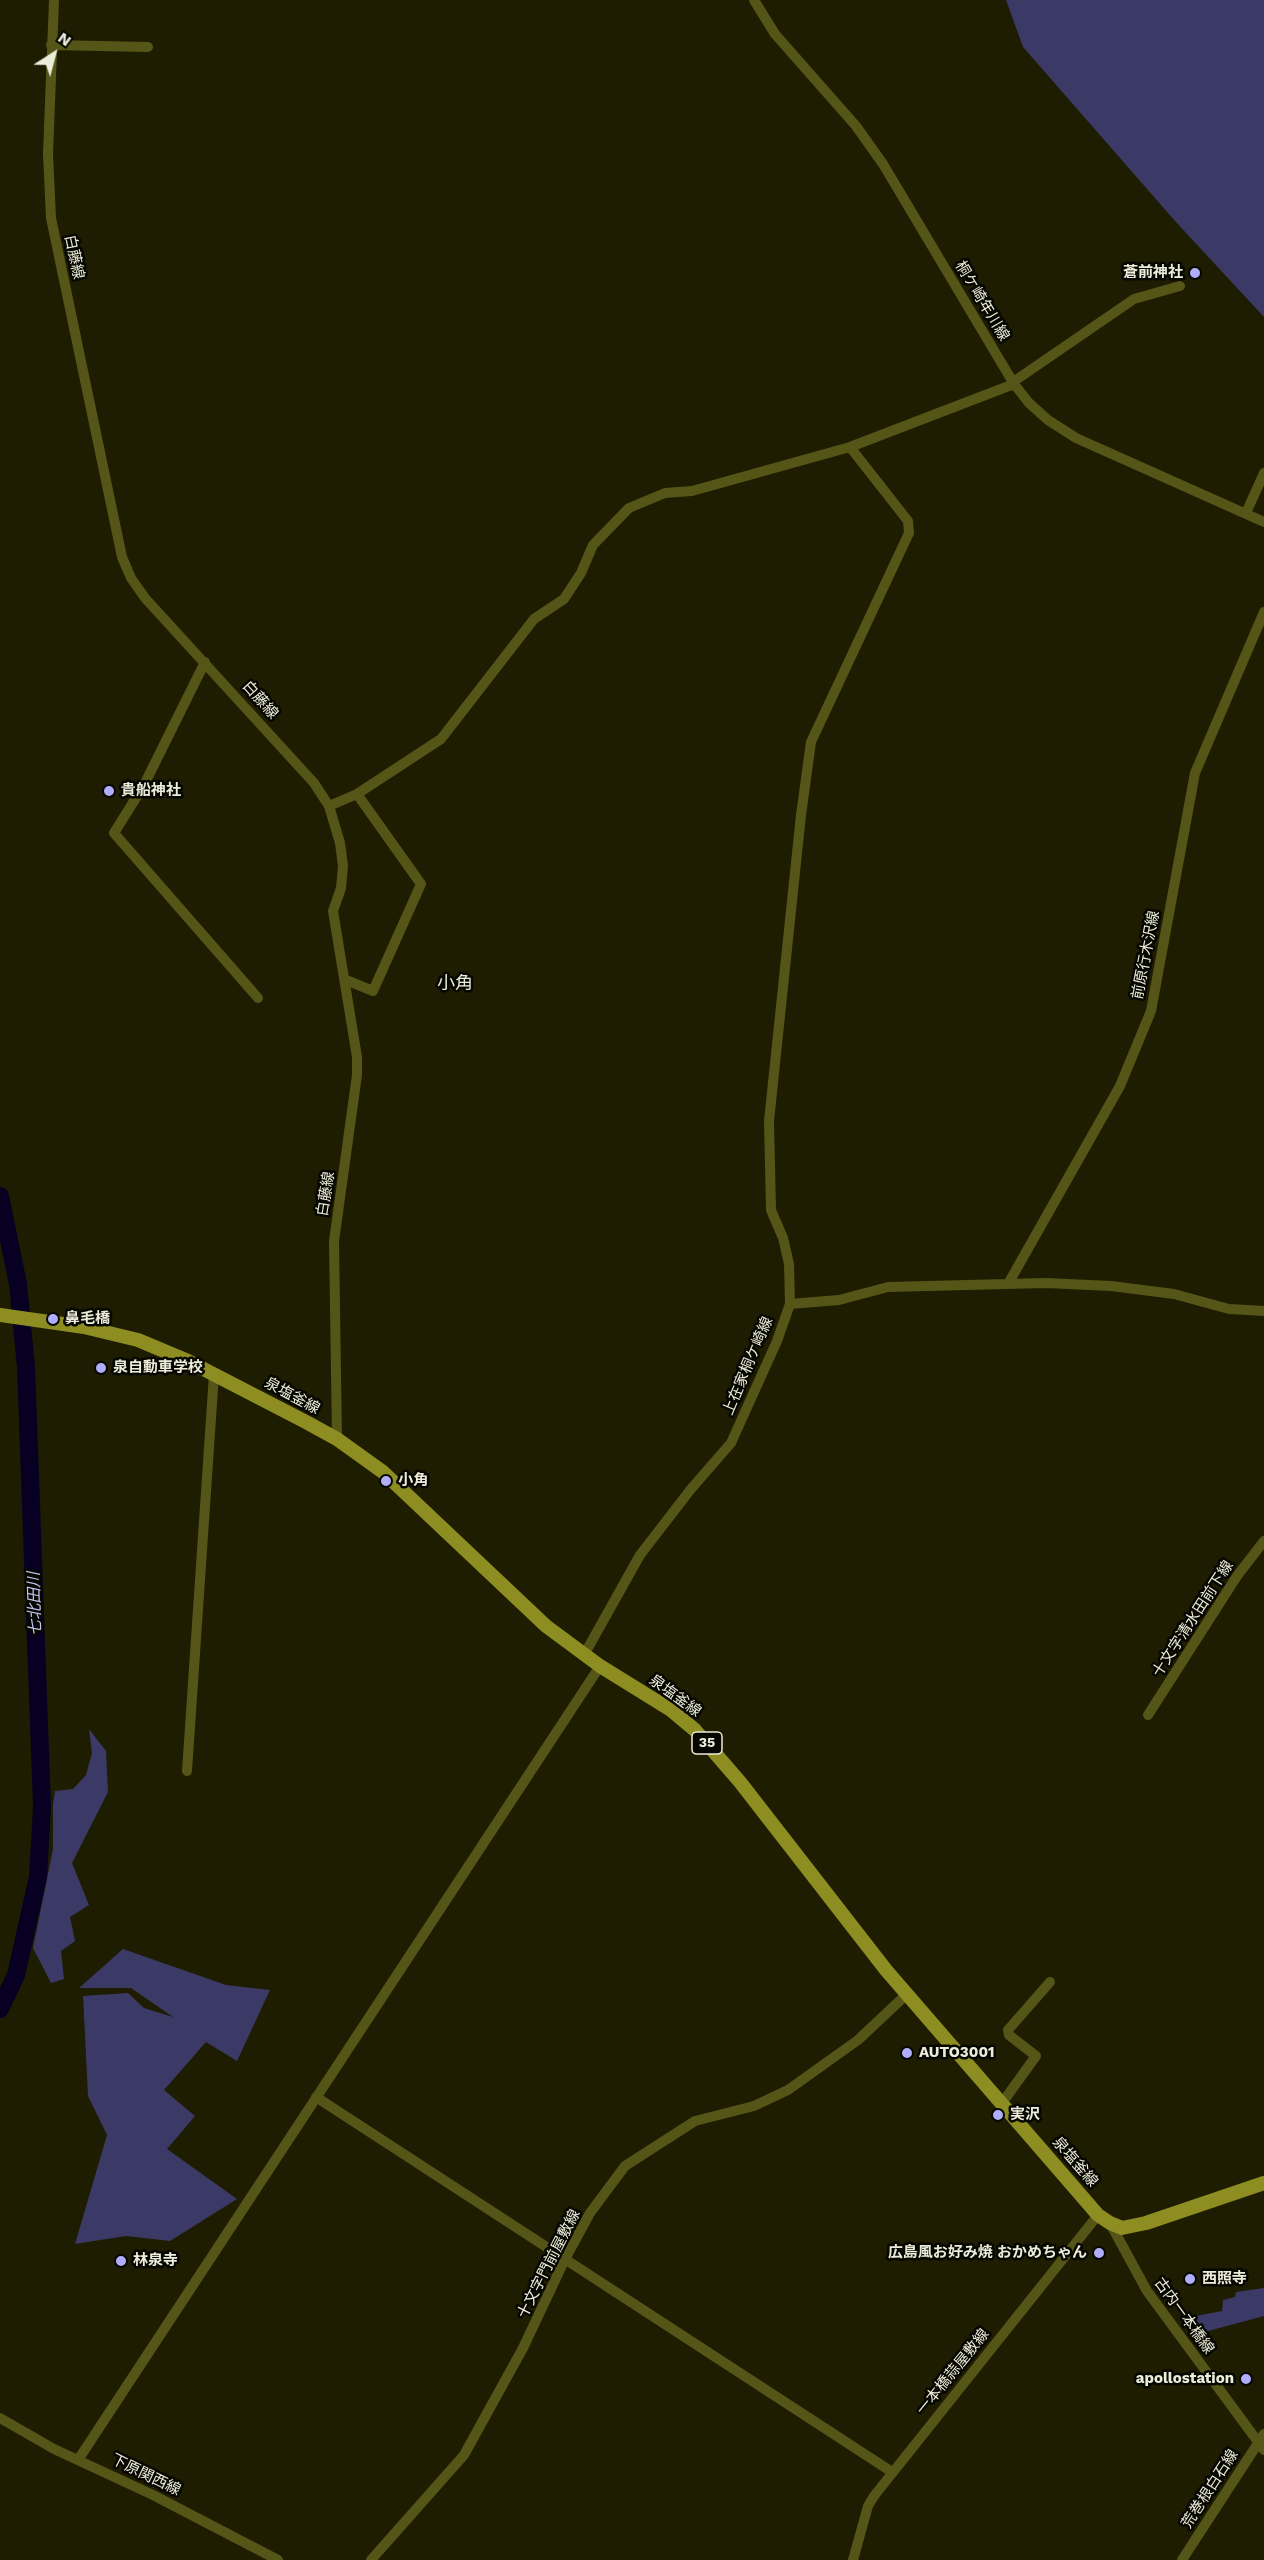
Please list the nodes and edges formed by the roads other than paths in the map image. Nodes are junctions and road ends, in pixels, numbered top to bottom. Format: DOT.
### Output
graph roads {
  1 [pos="54,0"];
  2 [pos="754,0"];
  3 [pos="51,45"];
  4 [pos="148,47"];
  5 [pos="1180,286"];
  6 [pos="1013,383"];
  7 [pos="849,447"];
  8 [pos="1264,474"];
  9 [pos="1246,513"];
  10 [pos="1264,522"];
  11 [pos="1264,612"];
  12 [pos="205,663"];
  13 [pos="357,794"];
  14 [pos="329,806"];
  15 [pos="346,980"];
  16 [pos="258,998"];
  17 [pos="1008,1284"];
  18 [pos="790,1304"];
  19 [pos="1264,1311"];
  20 [pos="0,1316"];
  21 [pos="214,1374"];
  22 [pos="337,1438"];
  23 [pos="1264,1541"];
  24 [pos="584,1655"];
  25 [pos="600,1666"];
  26 [pos="1148,1715"];
  27 [pos="187,1771"];
  28 [pos="1050,1982"];
  29 [pos="907,1994"];
  30 [pos="316,2097"];
  31 [pos="1002,2103"];
  32 [pos="1264,2183"];
  33 [pos="1104,2219"];
  34 [pos="565,2259"];
  35 [pos="0,2418"];
  36 [pos="1262,2442"];
  37 [pos="78,2460"];
  38 [pos="892,2472"];
  39 [pos="278,2560"];
  40 [pos="371,2560"];
  41 [pos="853,2560"];
  42 [pos="1182,2560"];
  1 -- 3 [label="street, 白藤線"];
  2 -- 6 [label="street, 桐ケ崎年川線"];
  3 -- 4 [label="street"];
  3 -- 12 [label="street, 白藤線"];
  5 -- 6 [label="street"];
  6 -- 7 [label="street"];
  6 -- 9 [label="street, 桐ケ崎年川線"];
  7 -- 13 [label="street"];
  7 -- 18 [label="street"];
  8 -- 9 [label="street"];
  9 -- 10 [label="street, 桐ケ崎年川線"];
  11 -- 17 [label="street, 前原行木沢線"];
  12 -- 14 [label="street, 白藤線"];
  12 -- 16 [label="street"];
  13 -- 14 [label="street"];
  13 -- 15 [label="street"];
  14 -- 15 [label="street, 白藤線"];
  15 -- 22 [label="street, 白藤線"];
  17 -- 18 [label="street, 上在家桐ケ崎線"];
  17 -- 19 [label="street, 上在家桐ケ崎線"];
  18 -- 24 [label="street, 上在家桐ケ崎線"];
  20 -- 21 [label="main road, 泉塩釜線 / 35"];
  21 -- 22 [label="main road, 泉塩釜線 / 35"];
  21 -- 27 [label="street"];
  22 -- 24 [label="main road, 泉塩釜線 / 35"];
  23 -- 26 [label="street, 十文字清水田前下線"];
  24 -- 25 [label="main road, 泉塩釜線 / 35"];
  25 -- 29 [label="main road, 泉塩釜線 / 35"];
  25 -- 30 [label="street"];
  28 -- 31 [label="street"];
  29 -- 31 [label="main road, 泉塩釜線 / 35"];
  29 -- 34 [label="street, 十文字門前屋敷線"];
  30 -- 34 [label="street"];
  30 -- 37 [label="street"];
  31 -- 33 [label="main road, 泉塩釜線 / 35"];
  32 -- 33 [label="main road"];
  33 -- 36 [label="street, 古内一本橋線"];
  33 -- 38 [label="street, 一本橋蒜屋敷線"];
  34 -- 38 [label="street"];
  34 -- 40 [label="street, 十文字門前屋敷線"];
  35 -- 37 [label="street, 下原関西線"];
  36 -- 42 [label="street, 荒巻根白石線"];
  37 -- 39 [label="street, 下原関西線"];
  38 -- 41 [label="street, 一本橋蒜屋敷線"];
}
